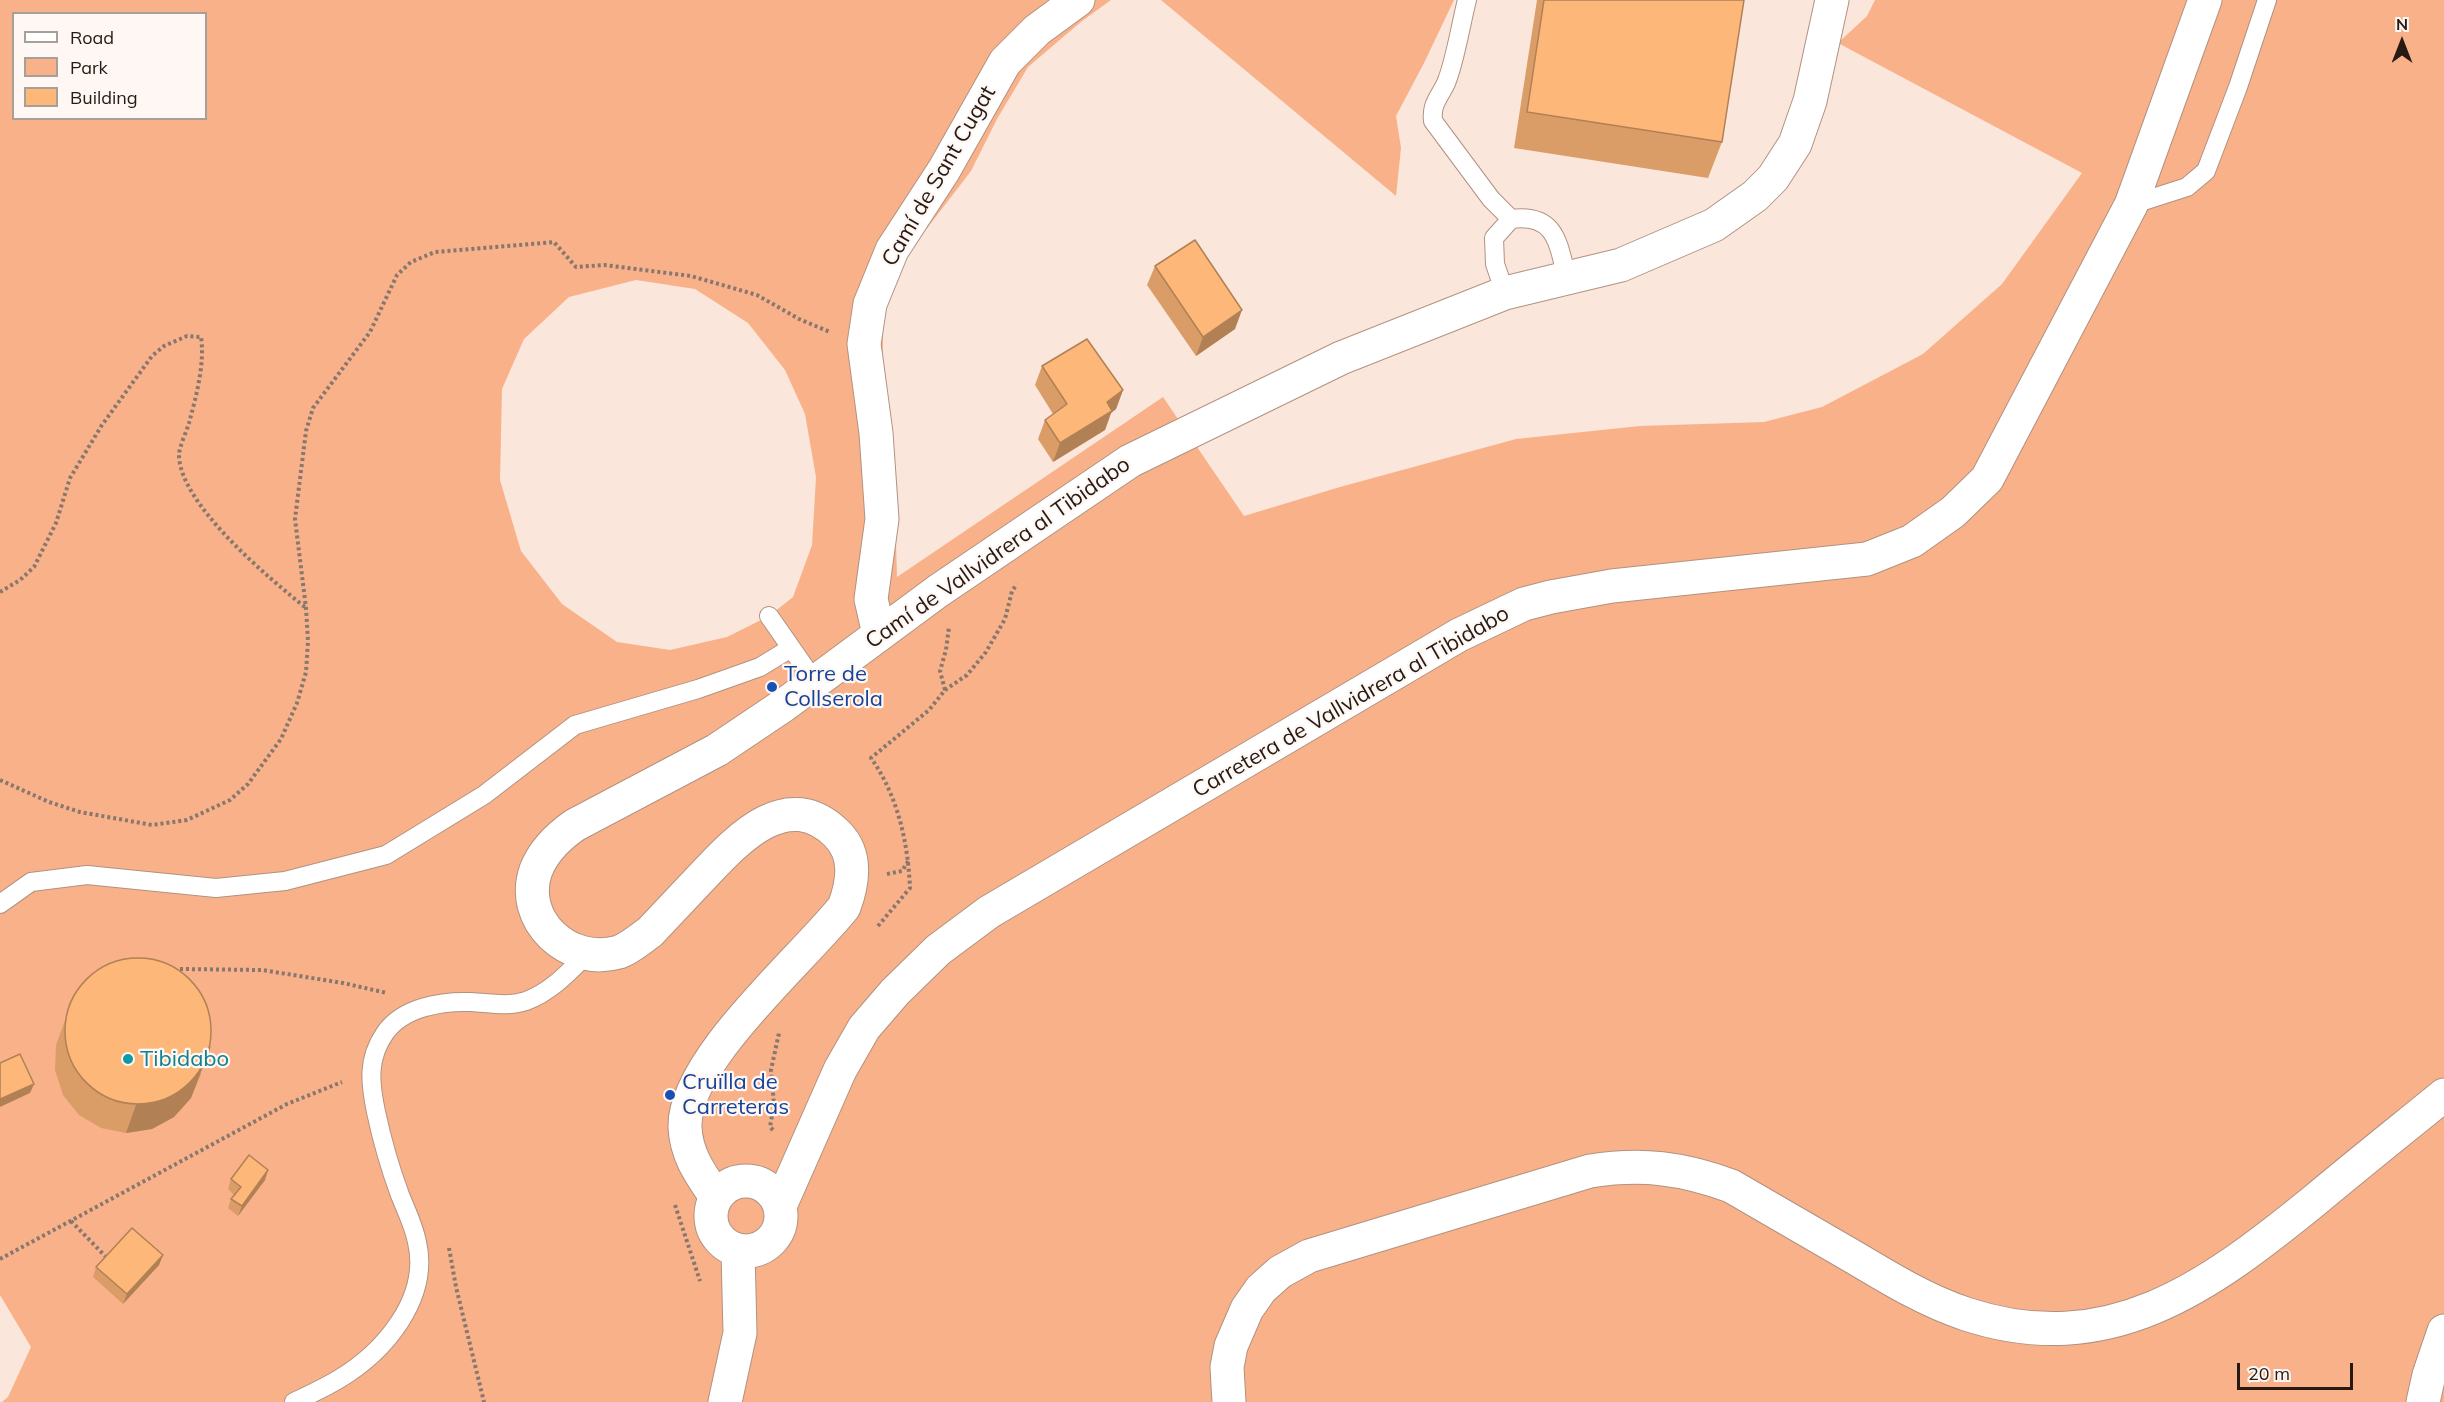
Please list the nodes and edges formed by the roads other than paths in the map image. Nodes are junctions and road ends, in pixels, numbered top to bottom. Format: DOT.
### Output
graph roads {
  1 [pos="1078,0"];
  2 [pos="1467,0"];
  3 [pos="1832,0"];
  4 [pos="2205,0"];
  5 [pos="2267,0"];
  6 [pos="2131,205"];
  7 [pos="1511,219"];
  8 [pos="1567,278"];
  9 [pos="1505,293"];
  10 [pos="769,616"];
  11 [pos="879,634"];
  12 [pos="791,648"];
  13 [pos="815,682"];
  14 [pos="0,903"];
  15 [pos="587,954"];
  16 [pos="2444,1095"];
  17 [pos="716,1197"];
  18 [pos="780,1206"];
  19 [pos="738,1251"];
  20 [pos="2444,1331"];
  21 [pos="294,1402"];
  22 [pos="724,1402"];
  23 [pos="1229,1402"];
  24 [pos="2423,1402"];
  1 -- 11 [label="street, Camí de Sant Cugat"];
  2 -- 7 [label="lane"];
  3 -- 8 [label="street, Camí de Vallvidrera al Tibidabo"];
  4 -- 6 [label="street, Carretera de Vallvidrera al Tibidabo"];
  5 -- 6 [label="lane"];
  6 -- 18 [label="street, Carretera de Vallvidrera al Tibidabo"];
  7 -- 8 [label="lane"];
  7 -- 9 [label="lane"];
  8 -- 9 [label="street, Camí de Vallvidrera al Tibidabo"];
  9 -- 11 [label="street, Camí de Vallvidrera al Tibidabo"];
  10 -- 12 [label="lane"];
  11 -- 13 [label="street, Camí de Vallvidrera al Tibidabo"];
  12 -- 13 [label="lane"];
  12 -- 14 [label="lane"];
  13 -- 15 [label="street, Camí de Vallvidrera al Tibidabo"];
  15 -- 17 [label="street, Camí de Vallvidrera al Tibidabo"];
  15 -- 21 [label="lane"];
  16 -- 23 [label="street"];
  17 -- 18 [label="street"];
  17 -- 19 [label="street"];
  18 -- 19 [label="street"];
  19 -- 22 [label="street"];
  20 -- 24 [label="street"];
}
